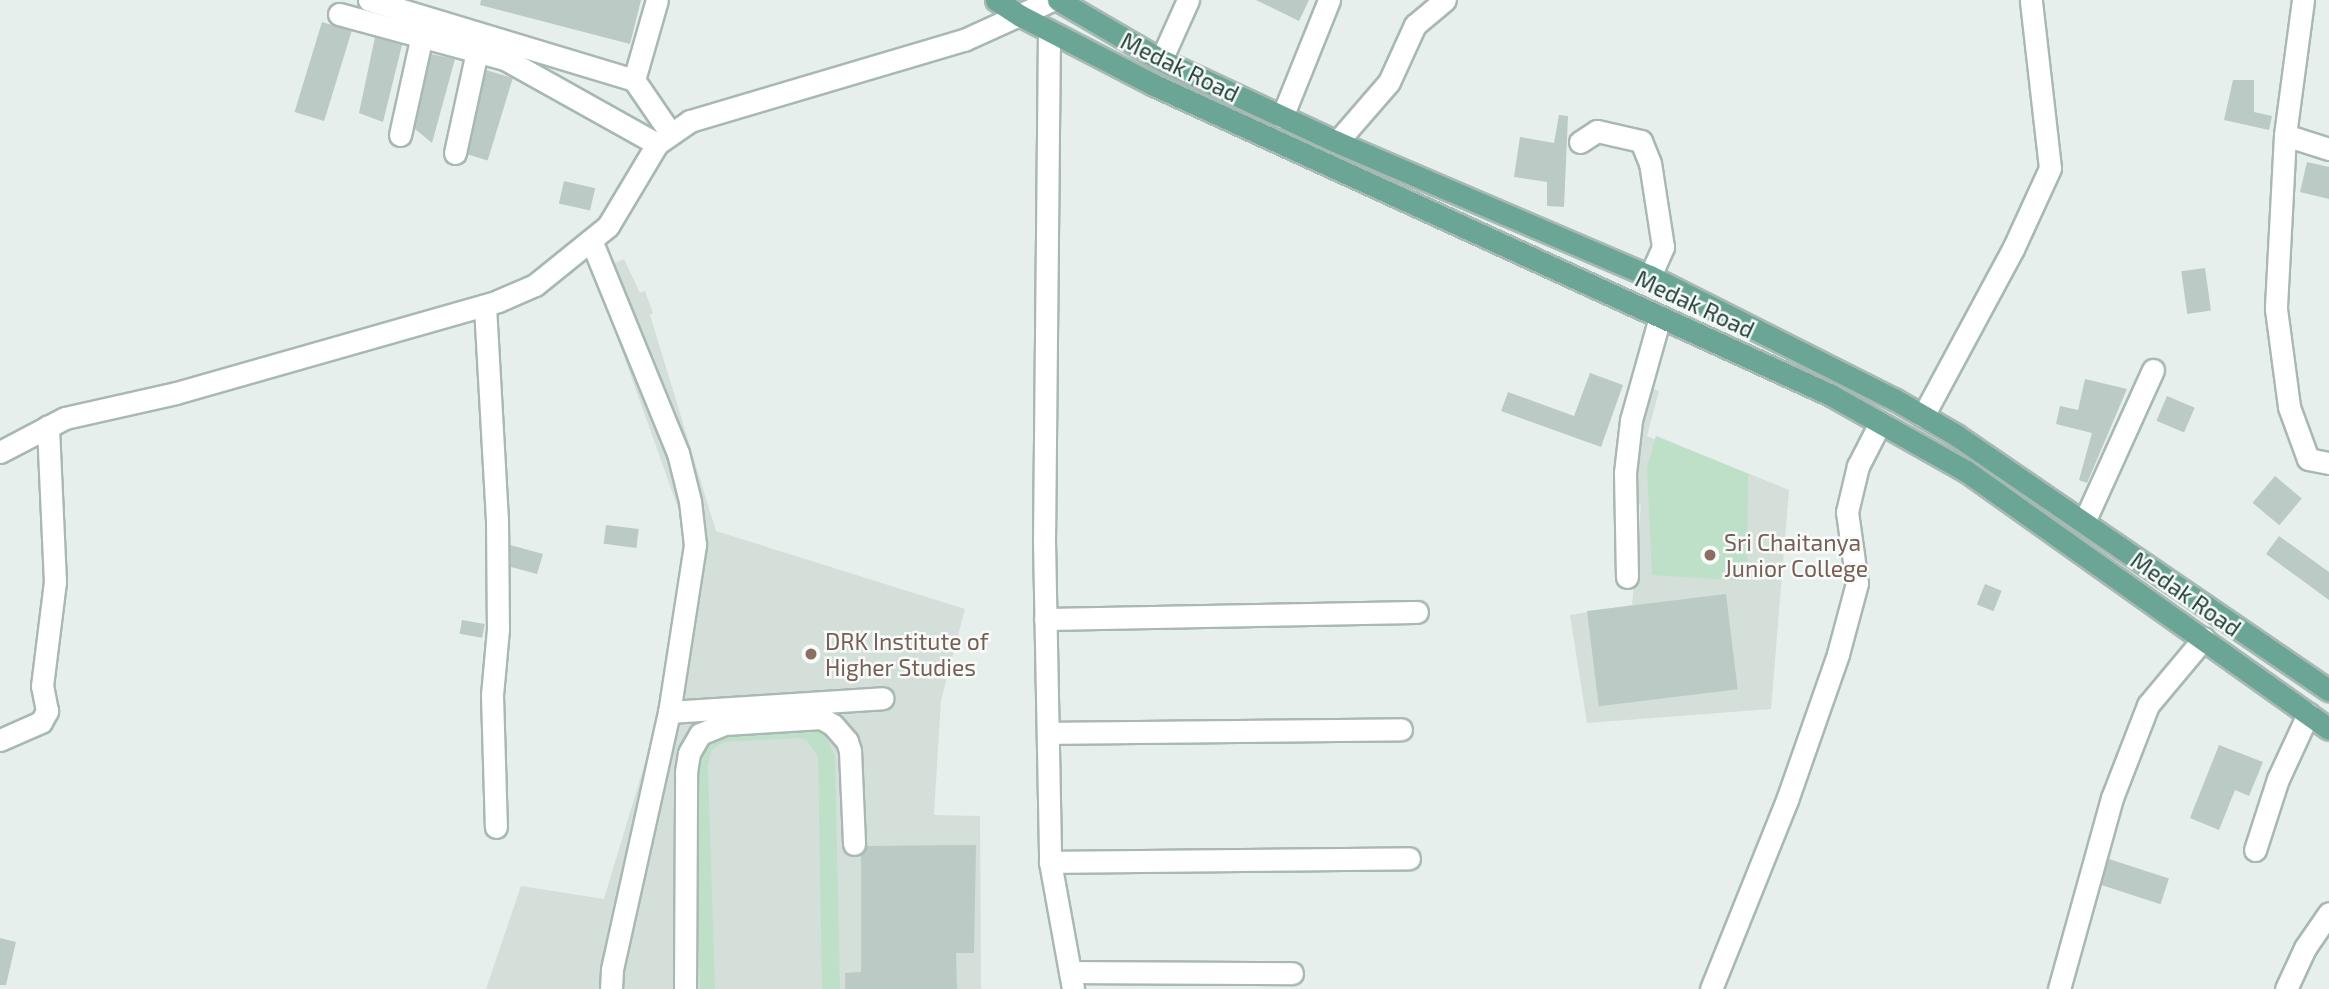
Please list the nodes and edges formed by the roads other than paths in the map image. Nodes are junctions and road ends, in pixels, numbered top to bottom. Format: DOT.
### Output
graph roads {
  1 [pos="369,0"];
  2 [pos="657,0"];
  3 [pos="996,0"];
  4 [pos="1052,0"];
  5 [pos="1058,0"];
  6 [pos="1188,0"];
  7 [pos="1329,0"];
  8 [pos="1445,0"];
  9 [pos="2031,0"];
  10 [pos="2303,0"];
  11 [pos="339,15"];
  12 [pos="1021,16"];
  13 [pos="1049,31"];
  14 [pos="422,36"];
  15 [pos="477,51"];
  16 [pos="1161,60"];
  17 [pos="634,80"];
  18 [pos="1282,117"];
  19 [pos="400,135"];
  20 [pos="2285,135"];
  21 [pos="664,139"];
  22 [pos="1337,142"];
  23 [pos="1580,142"];
  24 [pos="2329,149"];
  25 [pos="455,153"];
  26 [pos="591,240"];
  27 [pos="1650,276"];
  28 [pos="485,306"];
  29 [pos="1660,317"];
  30 [pos="2153,370"];
  31 [pos="1923,416"];
  32 [pos="1880,423"];
  33 [pos="48,426"];
  34 [pos="0,452"];
  35 [pos="2329,463"];
  36 [pos="2084,522"];
  37 [pos="1627,578"];
  38 [pos="1417,612"];
  39 [pos="1045,619"];
  40 [pos="2204,638"];
  41 [pos="2329,690"];
  42 [pos="883,698"];
  43 [pos="669,712"];
  44 [pos="2308,714"];
  45 [pos="2328,727"];
  46 [pos="1401,729"];
  47 [pos="1048,733"];
  48 [pos="0,740"];
  49 [pos="496,827"];
  50 [pos="853,844"];
  51 [pos="2255,850"];
  52 [pos="1409,858"];
  53 [pos="1050,862"];
  54 [pos="2329,913"];
  55 [pos="1292,973"];
  56 [pos="1072,981"];
  57 [pos="611,989"];
  58 [pos="685,989"];
  59 [pos="1711,989"];
  60 [pos="2059,989"];
  61 [pos="2286,989"];
  1 -- 17 [label="street"];
  2 -- 17 [label="street"];
  3 -- 12 [label="main road, Medak Road"];
  4 -- 12 [label="street"];
  5 -- 16 [label="main road, Medak Road"];
  6 -- 16 [label="street"];
  7 -- 18 [label="street"];
  8 -- 22 [label="street"];
  9 -- 31 [label="street"];
  10 -- 20 [label="street"];
  11 -- 14 [label="street"];
  12 -- 13 [label="main road, Medak Road"];
  12 -- 21 [label="street"];
  13 -- 29 [label="main road, Medak Road"];
  13 -- 39 [label="street"];
  14 -- 15 [label="street"];
  14 -- 19 [label="street"];
  15 -- 21 [label="street"];
  15 -- 25 [label="street"];
  16 -- 18 [label="main road, Medak Road"];
  17 -- 21 [label="street"];
  18 -- 22 [label="main road, Medak Road"];
  20 -- 24 [label="street"];
  20 -- 35 [label="street"];
  21 -- 26 [label="street"];
  22 -- 27 [label="main road, Medak Road"];
  23 -- 27 [label="street"];
  26 -- 28 [label="street"];
  26 -- 43 [label="street"];
  27 -- 31 [label="main road, Medak Road"];
  28 -- 33 [label="street"];
  28 -- 49 [label="street"];
  29 -- 32 [label="main road, Medak Road"];
  29 -- 37 [label="street"];
  30 -- 36 [label="street"];
  31 -- 36 [label="main road, Medak Road"];
  32 -- 40 [label="main road, Medak Road"];
  32 -- 59 [label="street"];
  33 -- 34 [label="street"];
  33 -- 48 [label="street"];
  36 -- 41 [label="main road, Medak Road"];
  38 -- 39 [label="street"];
  39 -- 47 [label="street"];
  40 -- 44 [label="main road, Medak Road"];
  40 -- 60 [label="street"];
  42 -- 43 [label="street"];
  43 -- 57 [label="street"];
  44 -- 45 [label="main road, Medak Road"];
  44 -- 51 [label="street"];
  46 -- 47 [label="street"];
  47 -- 53 [label="street"];
  50 -- 58 [label="street"];
  52 -- 53 [label="street"];
  53 -- 56 [label="street"];
  54 -- 61 [label="street"];
  55 -- 56 [label="street"];
}
